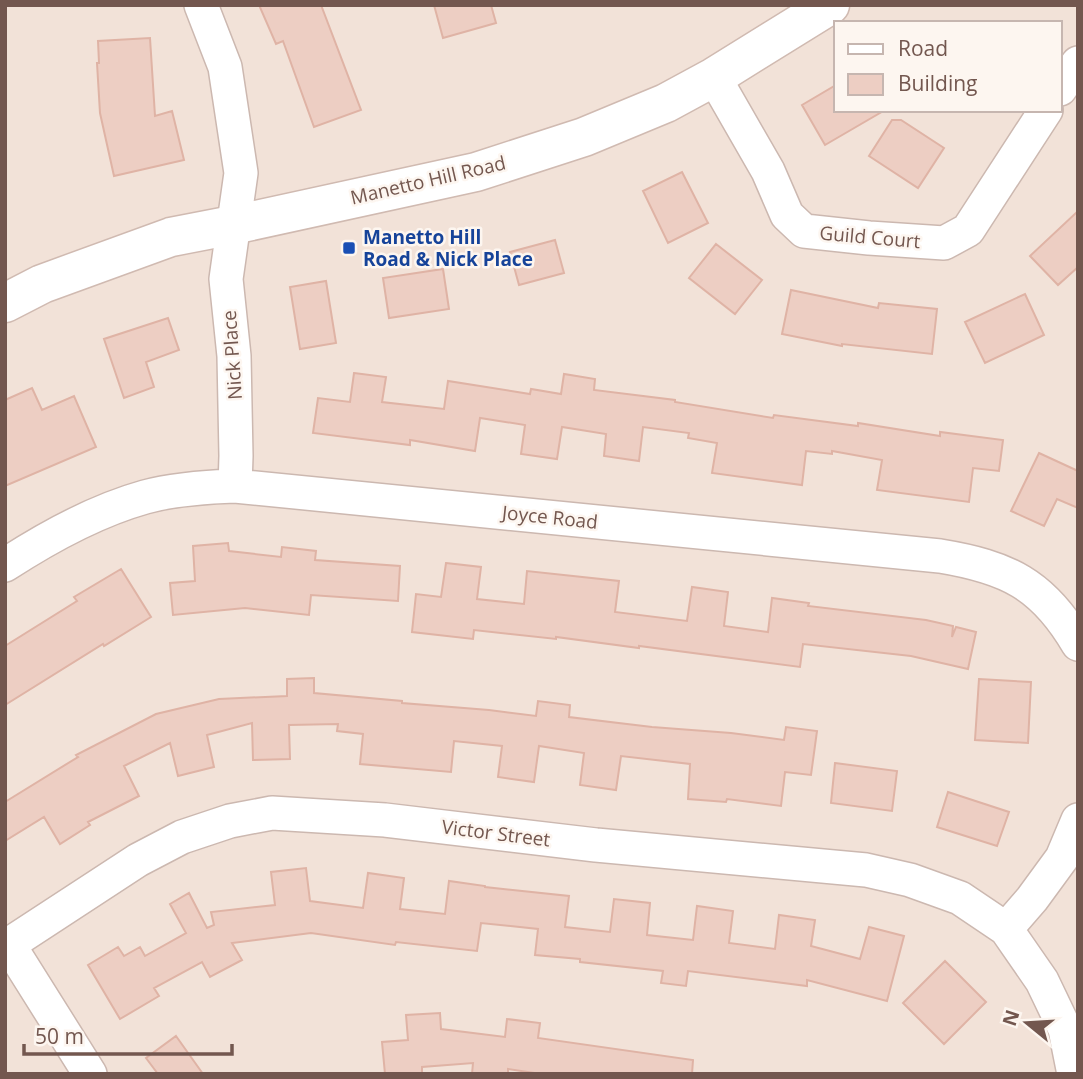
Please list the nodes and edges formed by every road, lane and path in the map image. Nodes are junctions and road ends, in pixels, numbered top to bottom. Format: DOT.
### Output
graph roads {
  1 [pos="201,5"];
  2 [pos="830,5"];
  3 [pos="1078,62"];
  4 [pos="714,77"];
  5 [pos="1062,86"];
  6 [pos="1045,112"];
  7 [pos="233,225"];
  8 [pos="5,303"];
  9 [pos="235,486"];
  10 [pos="5,565"];
  11 [pos="1078,644"];
  12 [pos="1078,820"];
  13 [pos="1006,929"];
  14 [pos="7,946"];
  15 [pos="90,1074"];
  16 [pos="1074,1074"];
  1 -- 7 [label="street, Nick Place"];
  2 -- 4 [label="main road, Manetto Hill Road"];
  3 -- 5 [label="street"];
  4 -- 6 [label="street, Guild Court"];
  4 -- 7 [label="main road, Manetto Hill Road"];
  7 -- 8 [label="main road, Manetto Hill Road"];
  7 -- 9 [label="street, Nick Place"];
  9 -- 10 [label="street, Joyce Road"];
  9 -- 11 [label="street, Joyce Road"];
  12 -- 13 [label="street"];
  13 -- 14 [label="street, Victor Street"];
  13 -- 16 [label="street"];
  14 -- 15 [label="street"];
}
